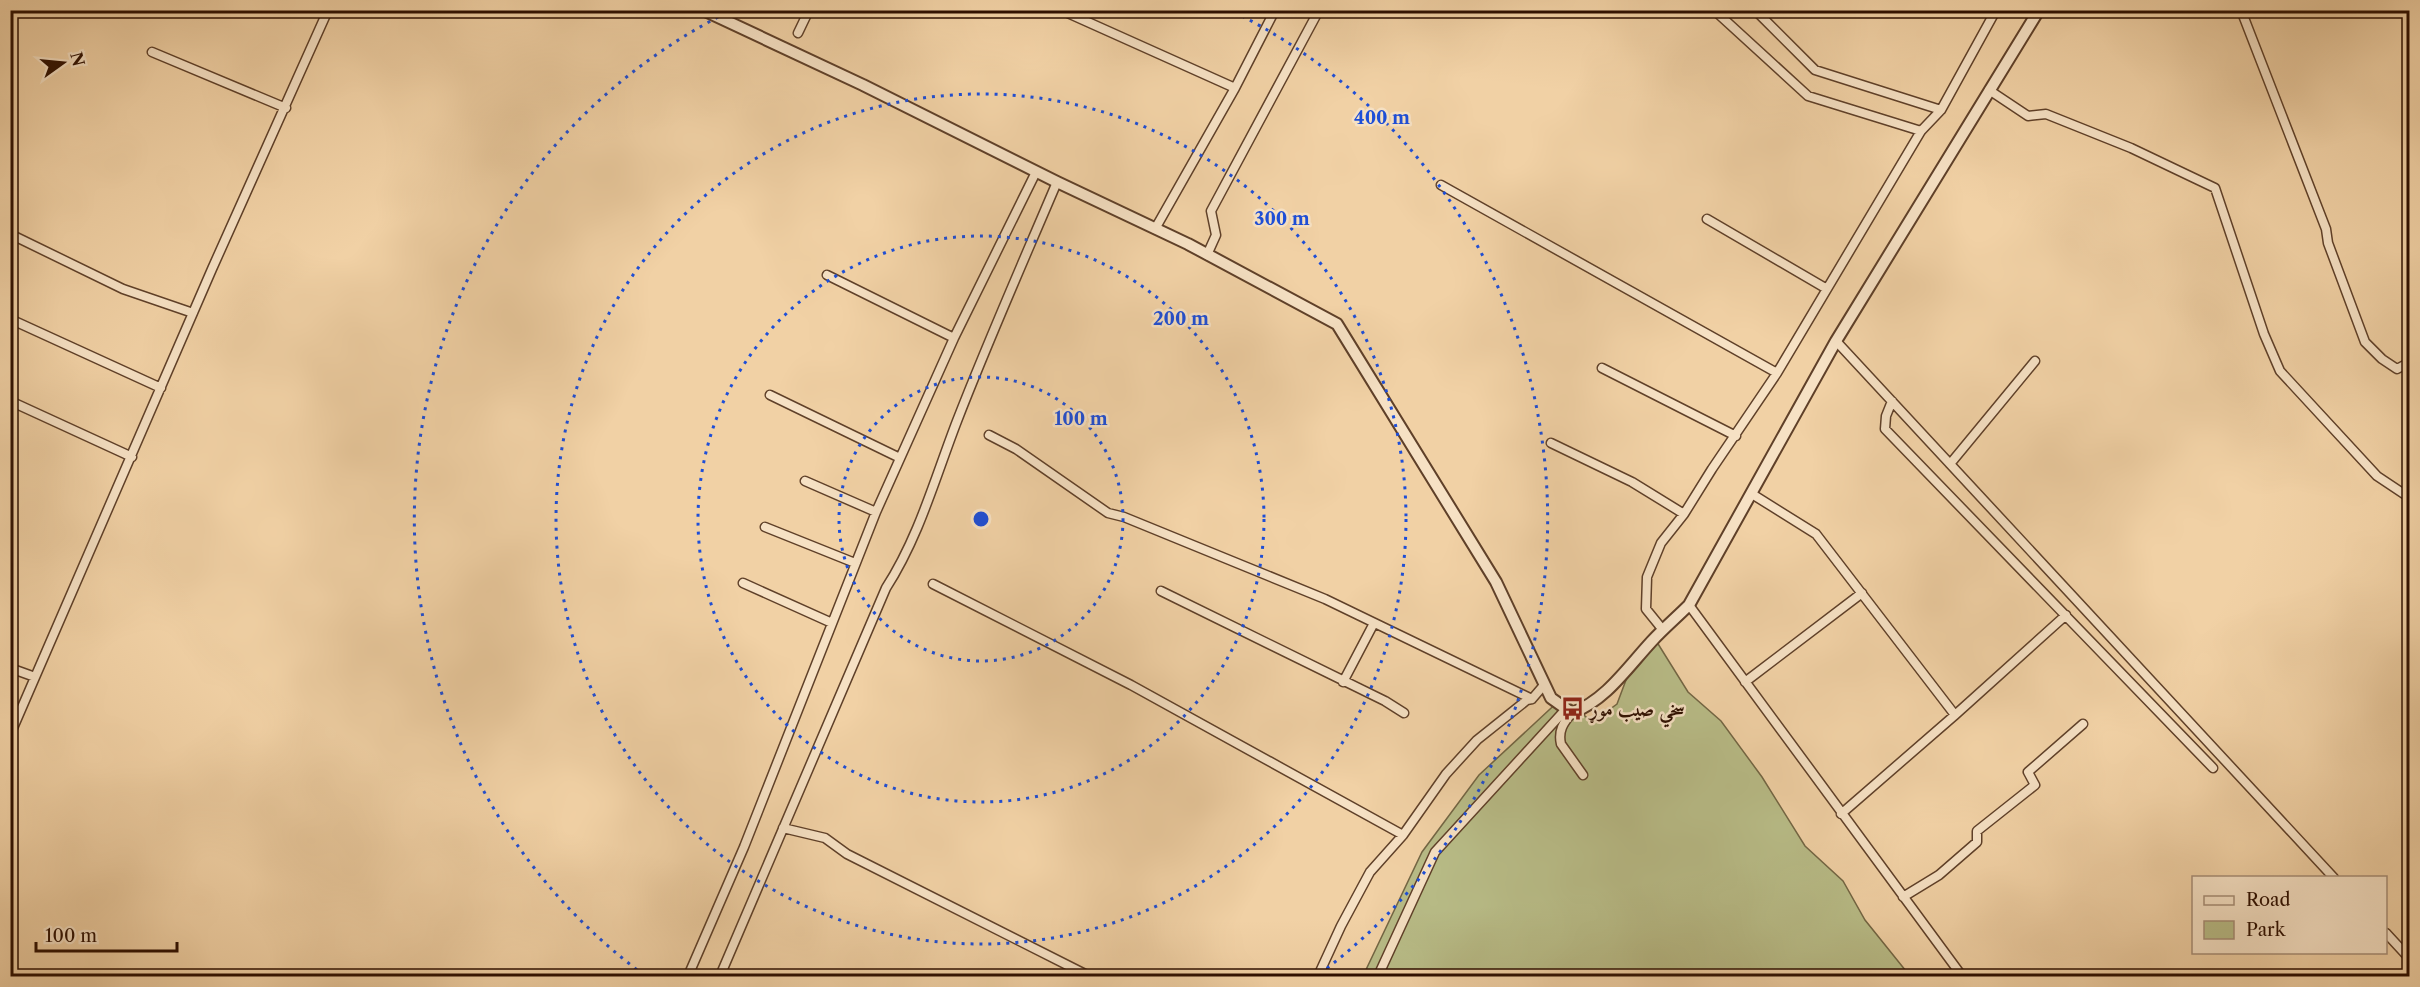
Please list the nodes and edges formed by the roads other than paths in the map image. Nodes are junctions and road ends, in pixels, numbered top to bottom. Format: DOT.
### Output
graph roads {
  1 [pos="328,10"];
  2 [pos="703,10"];
  3 [pos="808,10"];
  4 [pos="1061,10"];
  5 [pos="1275,10"];
  6 [pos="1319,10"];
  7 [pos="1714,10"];
  8 [pos="1755,10"];
  9 [pos="1996,10"];
  10 [pos="2039,10"];
  11 [pos="2241,10"];
  12 [pos="798,33"];
  13 [pos="152,52"];
  14 [pos="1235,88"];
  15 [pos="1989,90"];
  16 [pos="286,108"];
  17 [pos="1941,110"];
  18 [pos="1921,131"];
  19 [pos="1036,172"];
  20 [pos="1057,182"];
  21 [pos="1442,185"];
  22 [pos="1707,219"];
  23 [pos="1155,229"];
  24 [pos="10,234"];
  25 [pos="1207,255"];
  26 [pos="827,275"];
  27 [pos="1827,289"];
  28 [pos="193,313"];
  29 [pos="10,319"];
  30 [pos="954,338"];
  31 [pos="1836,340"];
  32 [pos="2035,361"];
  33 [pos="2409,362"];
  34 [pos="1602,368"];
  35 [pos="1777,373"];
  36 [pos="161,388"];
  37 [pos="770,395"];
  38 [pos="10,401"];
  39 [pos="1892,401"];
  40 [pos="989,435"];
  41 [pos="1736,436"];
  42 [pos="1551,442"];
  43 [pos="132,457"];
  44 [pos="900,458"];
  45 [pos="1950,464"];
  46 [pos="805,481"];
  47 [pos="1752,494"];
  48 [pos="2409,498"];
  49 [pos="876,512"];
  50 [pos="1684,514"];
  51 [pos="765,527"];
  52 [pos="855,563"];
  53 [pos="743,583"];
  54 [pos="933,584"];
  55 [pos="1161,591"];
  56 [pos="1862,593"];
  57 [pos="1689,605"];
  58 [pos="2066,615"];
  59 [pos="832,623"];
  60 [pos="1374,623"];
  61 [pos="1664,630"];
  62 [pos="10,668"];
  63 [pos="35,677"];
  64 [pos="1343,682"];
  65 [pos="1746,682"];
  66 [pos="1544,685"];
  67 [pos="1532,699"];
  68 [pos="1569,711"];
  69 [pos="1404,713"];
  70 [pos="1955,715"];
  71 [pos="2083,723"];
  72 [pos="10,735"];
  73 [pos="2212,768"];
  74 [pos="1583,775"];
  75 [pos="1841,814"];
  76 [pos="783,828"];
  77 [pos="1403,836"];
  78 [pos="2332,876"];
  79 [pos="1903,897"];
  80 [pos="2387,935"];
  81 [pos="2409,959"];
  82 [pos="688,976"];
  83 [pos="720,976"];
  84 [pos="1089,976"];
  85 [pos="1318,976"];
  86 [pos="1378,976"];
  87 [pos="1962,976"];
  1 -- 16 [label="street"];
  2 -- 19 [label="street"];
  3 -- 12 [label="street"];
  4 -- 14 [label="street"];
  5 -- 14 [label="street"];
  6 -- 25 [label="street"];
  7 -- 18 [label="street"];
  8 -- 17 [label="street"];
  9 -- 17 [label="street"];
  10 -- 15 [label="street"];
  11 -- 33 [label="street"];
  13 -- 16 [label="street"];
  14 -- 23 [label="street"];
  15 -- 31 [label="street"];
  15 -- 48 [label="street"];
  16 -- 28 [label="street"];
  17 -- 18 [label="street"];
  18 -- 27 [label="street"];
  19 -- 20 [label="street"];
  19 -- 30 [label="street"];
  20 -- 23 [label="street"];
  20 -- 76 [label="street"];
  21 -- 35 [label="street"];
  22 -- 27 [label="street"];
  23 -- 25 [label="street"];
  24 -- 28 [label="street"];
  25 -- 66 [label="street"];
  26 -- 30 [label="street"];
  27 -- 35 [label="street"];
  28 -- 36 [label="street"];
  29 -- 36 [label="street"];
  30 -- 44 [label="street"];
  31 -- 39 [label="street"];
  31 -- 47 [label="street"];
  32 -- 45 [label="street"];
  34 -- 41 [label="street"];
  35 -- 41 [label="street"];
  36 -- 43 [label="street"];
  37 -- 44 [label="street"];
  38 -- 43 [label="street"];
  39 -- 45 [label="street"];
  39 -- 58 [label="street"];
  40 -- 60 [label="street"];
  41 -- 50 [label="street"];
  42 -- 50 [label="street"];
  43 -- 63 [label="street"];
  44 -- 49 [label="street"];
  45 -- 78 [label="street"];
  46 -- 49 [label="street"];
  47 -- 56 [label="street"];
  47 -- 57 [label="street"];
  49 -- 52 [label="street"];
  50 -- 61 [label="street"];
  51 -- 52 [label="street"];
  52 -- 59 [label="street"];
  53 -- 59 [label="street"];
  54 -- 77 [label="street"];
  55 -- 64 [label="street"];
  56 -- 65 [label="street"];
  56 -- 70 [label="street"];
  57 -- 61 [label="street"];
  57 -- 65 [label="street"];
  58 -- 70 [label="street"];
  58 -- 73 [label="street"];
  59 -- 82 [label="street"];
  60 -- 64 [label="street"];
  60 -- 67 [label="street"];
  61 -- 68 [label="street"];
  62 -- 63 [label="street"];
  63 -- 72 [label="street"];
  64 -- 69 [label="street"];
  65 -- 75 [label="street"];
  66 -- 67 [label="street"];
  66 -- 68 [label="street"];
  67 -- 77 [label="street"];
  68 -- 74 [label="street"];
  68 -- 86 [label="street"];
  70 -- 75 [label="street"];
  71 -- 79 [label="street"];
  75 -- 79 [label="street"];
  76 -- 83 [label="street"];
  76 -- 84 [label="street"];
  77 -- 85 [label="street"];
  79 -- 87 [label="street"];
  80 -- 81 [label="street"];
}
